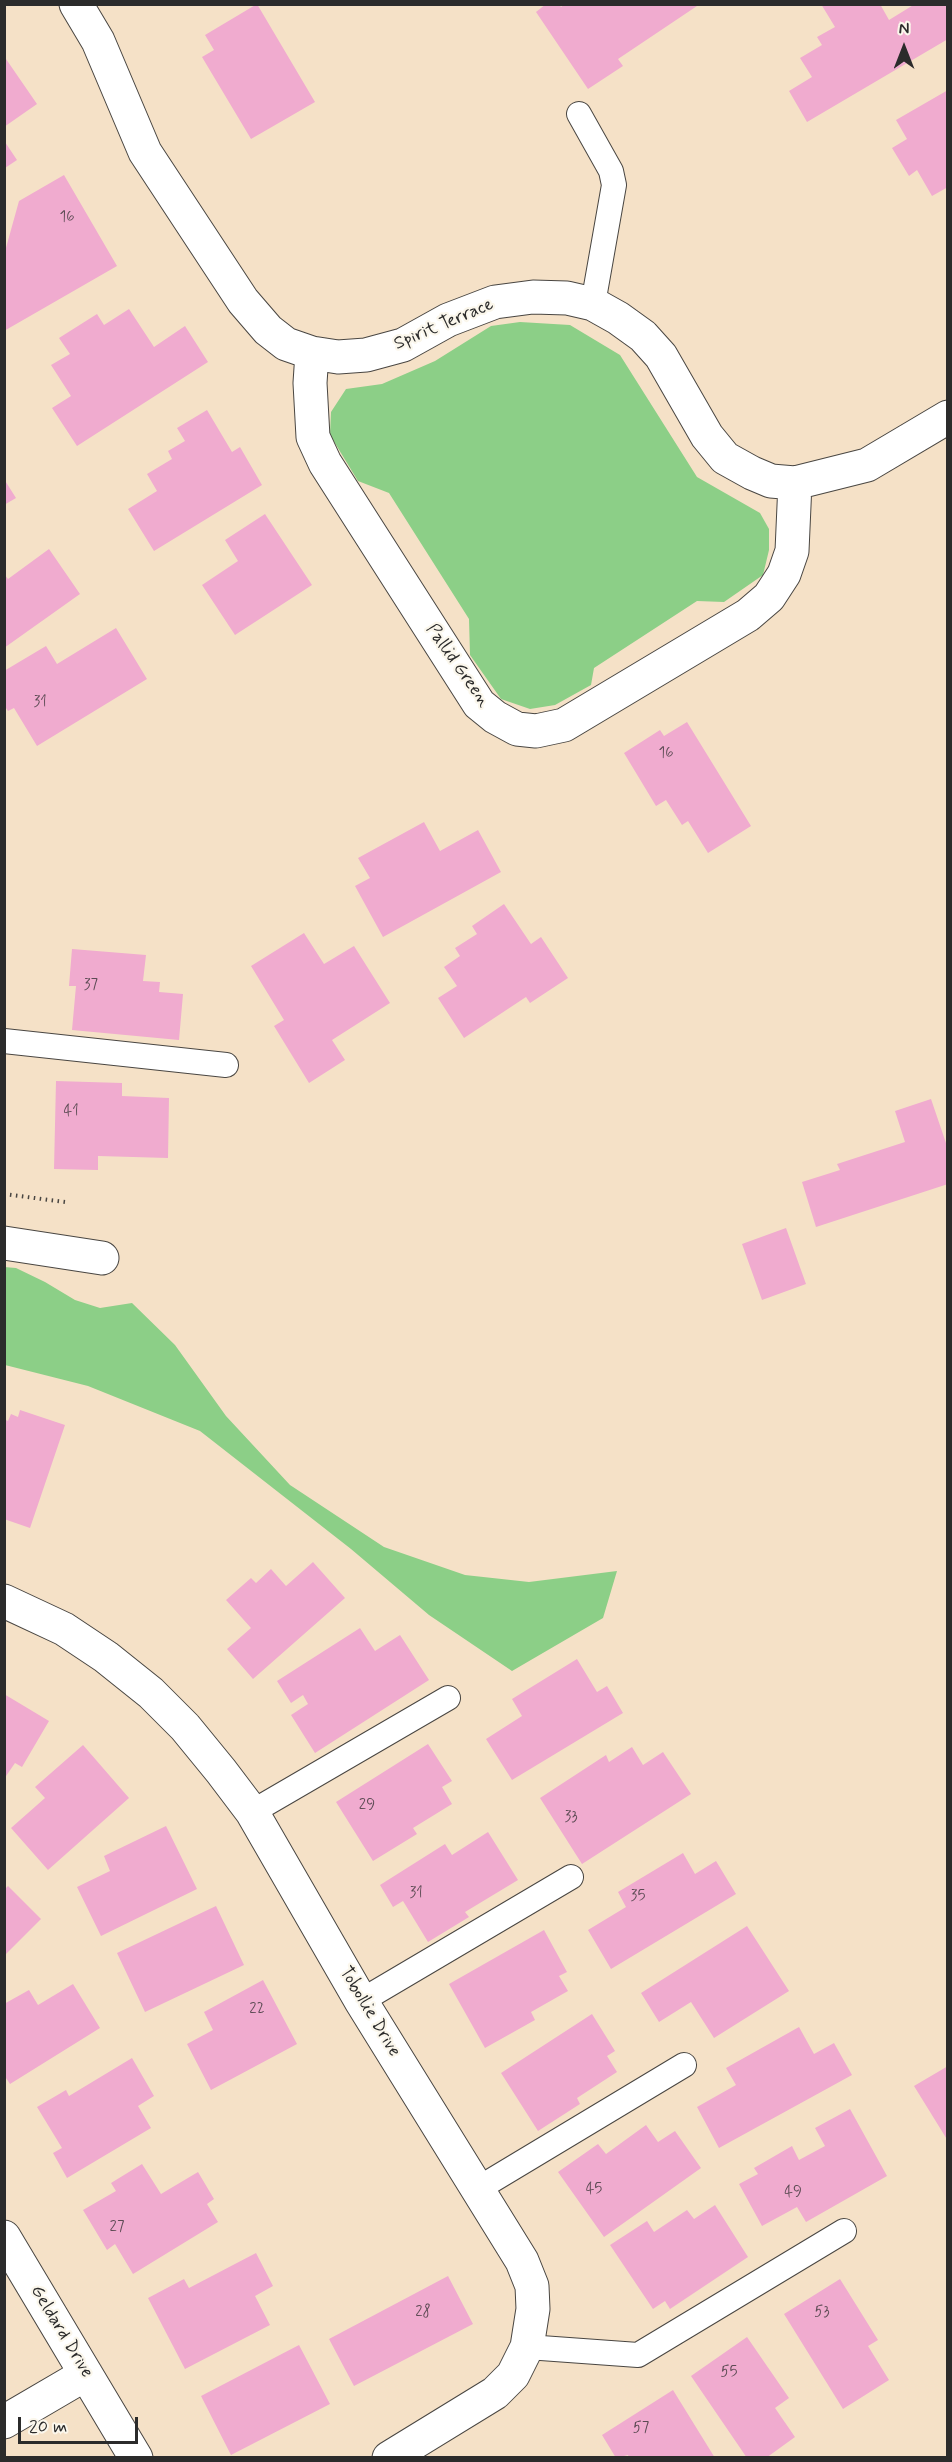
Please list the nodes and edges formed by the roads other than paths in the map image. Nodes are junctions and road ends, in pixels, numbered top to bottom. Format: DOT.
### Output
graph roads {
  1 [pos="76,4"];
  2 [pos="579,114"];
  3 [pos="593,304"];
  4 [pos="312,354"];
  5 [pos="948,417"];
  6 [pos="795,483"];
  7 [pos="4,1041"];
  8 [pos="226,1065"];
  9 [pos="4,1243"];
  10 [pos="102,1258"];
  11 [pos="4,1601"];
  12 [pos="448,1698"];
  13 [pos="252,1812"];
  14 [pos="571,1877"];
  15 [pos="361,2001"];
  16 [pos="684,2065"];
  17 [pos="476,2190"];
  18 [pos="844,2231"];
  19 [pos="4,2237"];
  20 [pos="527,2348"];
  21 [pos="86,2374"];
  22 [pos="4,2422"];
  23 [pos="136,2457"];
  24 [pos="389,2457"];
  1 -- 4 [label="street, Spirit Terrace"];
  2 -- 3 [label="lane"];
  3 -- 4 [label="street, Spirit Terrace"];
  3 -- 6 [label="street, Spirit Terrace"];
  4 -- 6 [label="street, Pallid Green"];
  5 -- 6 [label="street, Spirit Terrace"];
  7 -- 8 [label="lane"];
  9 -- 10 [label="street"];
  11 -- 13 [label="street, Tobollie Drive"];
  12 -- 13 [label="lane"];
  13 -- 15 [label="street, Tobollie Drive"];
  14 -- 15 [label="lane"];
  15 -- 17 [label="street, Tobollie Drive"];
  16 -- 17 [label="lane"];
  17 -- 20 [label="street, Tobollie Drive"];
  18 -- 20 [label="lane"];
  19 -- 21 [label="street, Geldard Drive"];
  20 -- 24 [label="street, Tobollie Drive"];
  21 -- 22 [label="street"];
  21 -- 23 [label="street, Geldard Drive"];
}
